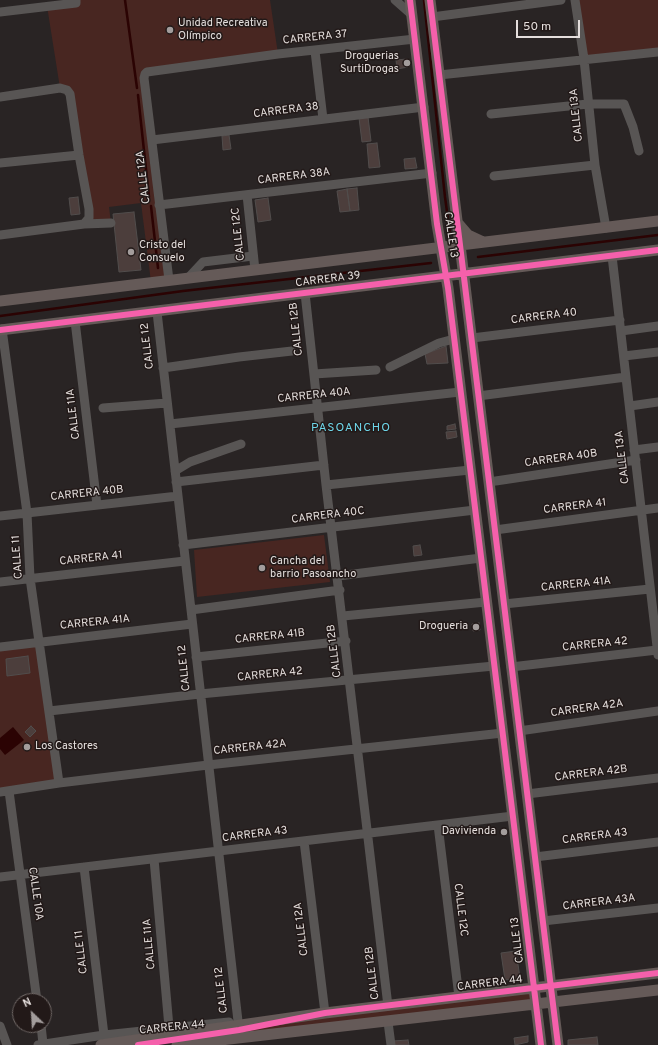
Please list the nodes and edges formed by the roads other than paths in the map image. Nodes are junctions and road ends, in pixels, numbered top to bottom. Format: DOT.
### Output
graph roads {
  1 [pos="395,0"];
  2 [pos="410,0"];
  3 [pos="430,0"];
  4 [pos="561,0"];
  5 [pos="575,0"];
  6 [pos="76,1"];
  7 [pos="0,12"];
  8 [pos="412,14"];
  9 [pos="432,17"];
  10 [pos="415,39"];
  11 [pos="315,51"];
  12 [pos="658,52"];
  13 [pos="584,60"];
  14 [pos="147,72"];
  15 [pos="439,75"];
  16 [pos="0,97"];
  17 [pos="588,104"];
  18 [pos="424,107"];
  19 [pos="492,114"];
  20 [pos="323,119"];
  21 [pos="152,140"];
  22 [pos="639,152"];
  23 [pos="79,155"];
  24 [pos="0,164"];
  25 [pos="595,165"];
  26 [pos="432,173"];
  27 [pos="494,176"];
  28 [pos="246,195"];
  29 [pos="159,205"];
  30 [pos="456,220"];
  31 [pos="658,221"];
  32 [pos="111,223"];
  33 [pos="84,224"];
  34 [pos="437,224"];
  35 [pos="606,228"];
  36 [pos="0,235"];
  37 [pos="486,242"];
  38 [pos="460,249"];
  39 [pos="415,250"];
  40 [pos="658,250"];
  41 [pos="442,251"];
  42 [pos="253,256"];
  43 [pos="612,256"];
  44 [pos="255,270"];
  45 [pos="464,272"];
  46 [pos="445,273"];
  47 [pos="188,277"];
  48 [pos="169,280"];
  49 [pos="305,293"];
  50 [pos="0,301"];
  51 [pos="157,312"];
  52 [pos="620,320"];
  53 [pos="75,321"];
  54 [pos="658,326"];
  55 [pos="1,330"];
  56 [pos="621,331"];
  57 [pos="472,338"];
  58 [pos="454,339"];
  59 [pos="292,351"];
  60 [pos="658,352"];
  61 [pos="624,356"];
  62 [pos="390,367"];
  63 [pos="163,368"];
  64 [pos="376,370"];
  65 [pos="314,374"];
  66 [pos="626,377"];
  67 [pos="460,392"];
  68 [pos="478,396"];
  69 [pos="658,402"];
  70 [pos="167,403"];
  71 [pos="630,406"];
  72 [pos="103,408"];
  73 [pos="318,408"];
  74 [pos="170,424"];
  75 [pos="241,444"];
  76 [pos="658,447"];
  77 [pos="634,450"];
  78 [pos="636,460"];
  79 [pos="324,465"];
  80 [pos="470,470"];
  81 [pos="175,471"];
  82 [pos="176,482"];
  83 [pos="489,482"];
  84 [pos="326,485"];
  85 [pos="178,496"];
  86 [pos="97,505"];
  87 [pos="658,508"];
  88 [pos="475,510"];
  89 [pos="641,510"];
  90 [pos="27,512"];
  91 [pos="0,516"];
  92 [pos="332,527"];
  93 [pos="495,530"];
  94 [pos="183,545"];
  95 [pos="481,558"];
  96 [pos="185,561"];
  97 [pos="338,576"];
  98 [pos="30,578"];
  99 [pos="0,582"];
  100 [pos="650,589"];
  101 [pos="340,590"];
  102 [pos="486,602"];
  103 [pos="504,604"];
  104 [pos="191,610"];
  105 [pos="343,616"];
  106 [pos="192,624"];
  107 [pos="346,641"];
  108 [pos="39,642"];
  109 [pos="0,647"];
  110 [pos="658,650"];
  111 [pos="658,655"];
  112 [pos="196,657"];
  113 [pos="494,666"];
  114 [pos="511,667"];
  115 [pos="350,679"];
  116 [pos="200,694"];
  117 [pos="658,711"];
  118 [pos="49,712"];
  119 [pos="519,731"];
  120 [pos="503,733"];
  121 [pos="358,749"];
  122 [pos="208,765"];
  123 [pos="658,778"];
  124 [pos="59,783"];
  125 [pos="4,791"];
  126 [pos="527,794"];
  127 [pos="513,816"];
  128 [pos="438,825"];
  129 [pos="369,834"];
  130 [pos="304,841"];
  131 [pos="658,842"];
  132 [pos="218,851"];
  133 [pos="535,857"];
  134 [pos="154,859"];
  135 [pos="84,867"];
  136 [pos="20,874"];
  137 [pos="0,877"];
  138 [pos="658,908"];
  139 [pos="543,921"];
  140 [pos="658,973"];
  141 [pos="551,987"];
  142 [pos="534,989"];
  143 [pos="658,990"];
  144 [pos="37,993"];
  145 [pos="459,997"];
  146 [pos="553,1003"];
  147 [pos="536,1004"];
  148 [pos="388,1006"];
  149 [pos="325,1013"];
  150 [pos="238,1021"];
  151 [pos="388,1022"];
  152 [pos="0,1026"];
  153 [pos="41,1033"];
  154 [pos="255,1037"];
  155 [pos="176,1038"];
  156 [pos="102,1040"];
  157 [pos="240,1043"];
  158 [pos="7,1045"];
  159 [pos="41,1045"];
  160 [pos="211,1045"];
  161 [pos="391,1045"];
  162 [pos="541,1045"];
  163 [pos="558,1045"];
  1 -- 8 [label="street"];
  2 -- 8 [label="main road, CALLE 13"];
  3 -- 9 [label="main road, CALLE 13"];
  4 -- 9 [label="street"];
  5 -- 13 [label="street, CALLE 13A"];
  6 -- 7 [label="street"];
  8 -- 10 [label="main road, CALLE 13"];
  9 -- 15 [label="main road, CALLE 13"];
  10 -- 11 [label="street, CARRERA 37"];
  10 -- 18 [label="main road, CALLE 13"];
  11 -- 14 [label="street, CARRERA 37"];
  11 -- 20 [label="street"];
  12 -- 13 [label="street"];
  13 -- 15 [label="street"];
  13 -- 17 [label="street, CALLE 13A"];
  14 -- 21 [label="street, CALLE 12A"];
  15 -- 30 [label="main road, CALLE 13"];
  16 -- 23 [label="street"];
  17 -- 19 [label="street"];
  17 -- 22 [label="street"];
  17 -- 25 [label="street, CALLE 13A"];
  18 -- 20 [label="street, CARRERA 38"];
  18 -- 26 [label="main road, CALLE 13"];
  20 -- 21 [label="street, CARRERA 38"];
  21 -- 29 [label="street, CALLE 12A"];
  23 -- 24 [label="street"];
  23 -- 33 [label="street"];
  25 -- 27 [label="street"];
  25 -- 35 [label="street, CALLE 13A"];
  26 -- 28 [label="street, CARRERA 38A"];
  26 -- 34 [label="main road, CALLE 13"];
  28 -- 29 [label="street, CARRERA 38A"];
  28 -- 42 [label="street, CALLE 12C"];
  29 -- 48 [label="street, CALLE 12A"];
  30 -- 37 [label="main road"];
  30 -- 38 [label="main road, CALLE 13"];
  31 -- 35 [label="main road, CARRERA 39"];
  32 -- 33 [label="street"];
  33 -- 36 [label="street"];
  34 -- 39 [label="main road"];
  34 -- 41 [label="main road, CALLE 13"];
  35 -- 37 [label="main road, CARRERA 39"];
  37 -- 38 [label="main road, CARRERA 39"];
  38 -- 41 [label="main road, CARRERA 39"];
  38 -- 45 [label="main road, CALLE 13"];
  39 -- 41 [label="main road, CARRERA 39"];
  39 -- 44 [label="main road, CARRERA 39"];
  40 -- 43 [label="main road, CARRERA 39"];
  41 -- 46 [label="main road, CALLE 13"];
  42 -- 44 [label="street, CALLE 12C"];
  42 -- 47 [label="street"];
  43 -- 45 [label="main road, CARRERA 39"];
  43 -- 52 [label="street, CALLE 13A"];
  44 -- 47 [label="main road, CARRERA 39"];
  45 -- 46 [label="main road, CARRERA 39"];
  45 -- 57 [label="main road, CALLE 13"];
  46 -- 49 [label="main road, CARRERA 39"];
  46 -- 58 [label="main road, CALLE 13"];
  47 -- 48 [label="main road, CARRERA 39"];
  48 -- 50 [label="main road, CARRERA 39"];
  49 -- 51 [label="main road, CARRERA 39"];
  49 -- 65 [label="street, CALLE 12B"];
  51 -- 53 [label="main road, CARRERA 39"];
  51 -- 63 [label="street, CALLE 12"];
  52 -- 56 [label="street, CALLE 13A"];
  52 -- 57 [label="street, CARRERA 40"];
  53 -- 55 [label="main road, CARRERA 39"];
  53 -- 86 [label="street, CALLE 11A"];
  54 -- 56 [label="street"];
  55 -- 90 [label="street, CALLE 11"];
  56 -- 61 [label="street, CALLE 13A"];
  57 -- 68 [label="main road, CALLE 13"];
  58 -- 62 [label="street"];
  58 -- 67 [label="main road, CALLE 13"];
  59 -- 63 [label="street"];
  60 -- 61 [label="street"];
  61 -- 66 [label="street, CALLE 13A"];
  63 -- 70 [label="street, CALLE 12"];
  64 -- 65 [label="street"];
  65 -- 73 [label="street, CALLE 12B"];
  66 -- 68 [label="street"];
  66 -- 71 [label="street, CALLE 13A"];
  67 -- 73 [label="street, CARRERA 40A"];
  67 -- 80 [label="main road, CALLE 13"];
  68 -- 83 [label="main road, CALLE 13"];
  69 -- 71 [label="street"];
  70 -- 72 [label="street"];
  70 -- 74 [label="street, CALLE 12"];
  71 -- 77 [label="street, CALLE 13A"];
  73 -- 74 [label="street, CARRERA 40A"];
  73 -- 79 [label="street, CALLE 12B"];
  74 -- 81 [label="street, CALLE 12"];
  75 -- 81 [label="street"];
  76 -- 77 [label="street"];
  77 -- 78 [label="street, CALLE 13A"];
  78 -- 83 [label="street, CARRERA 40B"];
  78 -- 89 [label="street, CALLE 13A"];
  79 -- 82 [label="street"];
  79 -- 84 [label="street, CALLE 12B"];
  80 -- 84 [label="street"];
  80 -- 88 [label="main road, CALLE 13"];
  81 -- 82 [label="street, CALLE 12"];
  82 -- 85 [label="street, CALLE 12"];
  83 -- 93 [label="main road, CALLE 13"];
  84 -- 92 [label="street, CALLE 12B"];
  85 -- 86 [label="street, CARRERA 40B"];
  85 -- 94 [label="street, CALLE 12"];
  86 -- 90 [label="street, CARRERA 40B"];
  87 -- 89 [label="street, CARRERA 41"];
  88 -- 92 [label="street, CARRERA 40C"];
  88 -- 95 [label="main road, CALLE 13"];
  89 -- 93 [label="street, CARRERA 41"];
  89 -- 100 [label="street, CALLE 13A"];
  90 -- 91 [label="street, CARRERA 40B"];
  90 -- 98 [label="street, CALLE 11"];
  92 -- 94 [label="street, CARRERA 40C"];
  92 -- 97 [label="street, CALLE 12B"];
  93 -- 103 [label="main road, CALLE 13"];
  94 -- 96 [label="street, CALLE 12"];
  95 -- 97 [label="street"];
  95 -- 102 [label="main road, CALLE 13"];
  96 -- 98 [label="street, CARRERA 41"];
  96 -- 104 [label="street, CALLE 12"];
  97 -- 101 [label="street, CALLE 12B"];
  98 -- 99 [label="street, CARRERA 41"];
  98 -- 108 [label="street, CALLE 11"];
  100 -- 103 [label="street, CARRERA 41A"];
  100 -- 110 [label="street, CALLE 13A"];
  101 -- 104 [label="street"];
  101 -- 105 [label="street, CALLE 12B"];
  102 -- 105 [label="street"];
  102 -- 113 [label="main road, CALLE 13"];
  103 -- 114 [label="main road, CALLE 13"];
  104 -- 106 [label="street, CALLE 12"];
  105 -- 107 [label="street, CALLE 12B"];
  106 -- 108 [label="street, CARRERA 41A"];
  106 -- 112 [label="street, CALLE 12"];
  107 -- 112 [label="street, CARRERA 41B"];
  107 -- 115 [label="street, CALLE 12B"];
  108 -- 109 [label="street, CARRERA 41A"];
  108 -- 118 [label="street, CALLE 11"];
  110 -- 111 [label="street, CALLE 13A"];
  110 -- 114 [label="street, CARRERA 42"];
  112 -- 116 [label="street, CALLE 12"];
  113 -- 115 [label="street, CARRERA 42"];
  113 -- 120 [label="main road, CALLE 13"];
  114 -- 119 [label="main road, CALLE 13"];
  115 -- 116 [label="street, CARRERA 42"];
  115 -- 121 [label="street, CALLE 12B"];
  116 -- 118 [label="street, CARRERA 42"];
  116 -- 122 [label="street, CALLE 12"];
  117 -- 119 [label="street, CARRERA 42A"];
  118 -- 124 [label="street, CALLE 11"];
  119 -- 126 [label="main road, CALLE 13"];
  120 -- 121 [label="street, CARRERA 42A"];
  120 -- 127 [label="main road, CALLE 13"];
  121 -- 122 [label="street, CARRERA 42A"];
  121 -- 129 [label="street, CALLE 12B"];
  122 -- 124 [label="street, CARRERA 42A"];
  122 -- 132 [label="street, CALLE 12"];
  123 -- 126 [label="street, CARRERA 42B"];
  124 -- 125 [label="street, CARRERA 42A"];
  125 -- 136 [label="street, CALLE 10A"];
  126 -- 133 [label="main road, CALLE 13"];
  127 -- 128 [label="street, CARRERA 43"];
  127 -- 142 [label="main road, CALLE 13"];
  128 -- 129 [label="street, CARRERA 43"];
  128 -- 145 [label="street, CALLE 12C"];
  129 -- 130 [label="street, CARRERA 43"];
  129 -- 148 [label="street, CALLE 12B"];
  130 -- 132 [label="street, CARRERA 43"];
  130 -- 149 [label="street, CALLE 12A"];
  131 -- 133 [label="street, CARRERA 43"];
  132 -- 134 [label="street, CARRERA 43"];
  132 -- 150 [label="street, CALLE 12"];
  133 -- 139 [label="main road, CALLE 13"];
  134 -- 135 [label="street, CARRERA 43"];
  134 -- 155 [label="street, CALLE 11A"];
  135 -- 136 [label="street, CARRERA 43"];
  135 -- 156 [label="street, CALLE 11"];
  136 -- 137 [label="street, CARRERA 43"];
  136 -- 144 [label="street, CALLE 10A"];
  138 -- 139 [label="street, CARRERA 43A"];
  139 -- 141 [label="main road, CALLE 13"];
  140 -- 141 [label="main road, CARRERA 44"];
  141 -- 142 [label="main road, CARRERA 44"];
  141 -- 146 [label="main road, CALLE 13"];
  142 -- 145 [label="main road, CARRERA 44"];
  142 -- 147 [label="main road, CALLE 13"];
  143 -- 146 [label="main road, CARRERA 44"];
  145 -- 148 [label="main road, CARRERA 44"];
  146 -- 147 [label="main road, CARRERA 44"];
  146 -- 163 [label="main road, CALLE 13"];
  147 -- 151 [label="main road, CARRERA 44"];
  147 -- 162 [label="main road, CALLE 13"];
  148 -- 149 [label="main road, CARRERA 44"];
  149 -- 150 [label="street, CARRERA 44"];
  149 -- 155 [label="main road, CARRERA 44"];
  150 -- 155 [label="street, CARRERA 44"];
  151 -- 154 [label="main road, CARRERA 44"];
  151 -- 161 [label="street"];
  152 -- 158 [label="street"];
  153 -- 159 [label="street"];
  154 -- 155 [label="main road, CARRERA 44"];
  154 -- 157 [label="main road"];
  155 -- 156 [label="main road, CARRERA 44"];
  156 -- 159 [label="street, CARRERA 44"];
  157 -- 160 [label="main road"];
}
